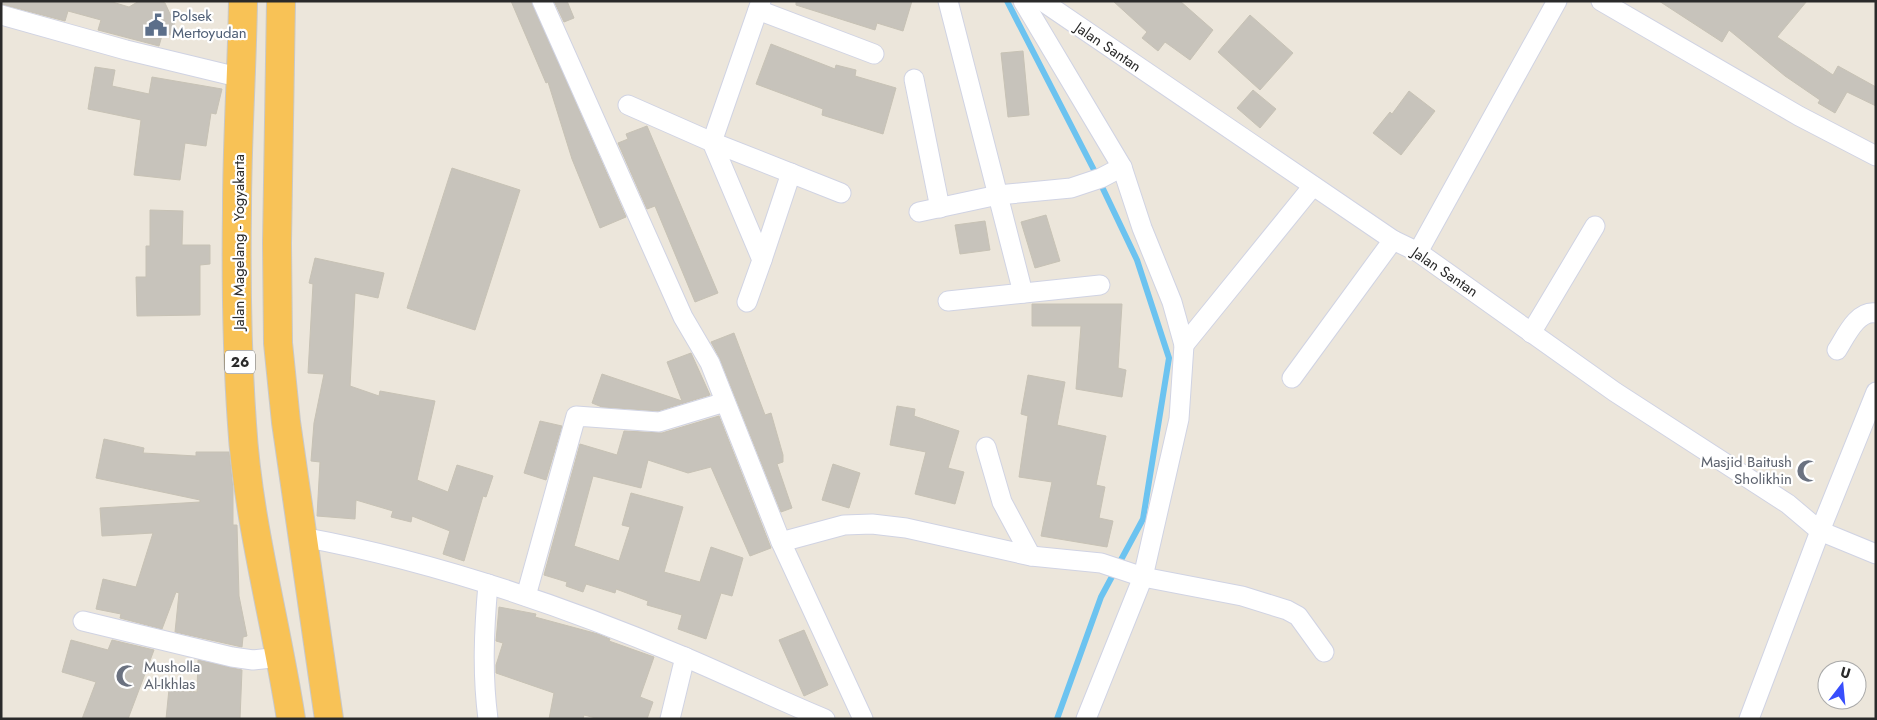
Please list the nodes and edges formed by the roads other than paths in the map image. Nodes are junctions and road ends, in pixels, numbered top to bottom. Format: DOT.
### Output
graph roads {
  1 [pos="243,1"];
  2 [pos="281,1"];
  3 [pos="542,1"];
  4 [pos="948,1"];
  5 [pos="1023,1"];
  6 [pos="1042,1"];
  7 [pos="1557,1"];
  8 [pos="1601,1"];
  9 [pos="759,6"];
  10 [pos="1,15"];
  11 [pos="874,54"];
  12 [pos="242,78"];
  13 [pos="914,79"];
  14 [pos="628,105"];
  15 [pos="712,142"];
  16 [pos="1876,156"];
  17 [pos="1122,167"];
  18 [pos="791,173"];
  19 [pos="1313,186"];
  20 [pos="841,193"];
  21 [pos="998,195"];
  22 [pos="940,208"];
  23 [pos="919,212"];
  24 [pos="1595,226"];
  25 [pos="1393,240"];
  26 [pos="1418,252"];
  27 [pos="762,260"];
  28 [pos="1100,285"];
  29 [pos="1023,293"];
  30 [pos="948,301"];
  31 [pos="748,302"];
  32 [pos="1876,313"];
  33 [pos="1531,333"];
  34 [pos="1184,345"];
  35 [pos="1837,350"];
  36 [pos="1292,378"];
  37 [pos="1876,392"];
  38 [pos="725,402"];
  39 [pos="986,447"];
  40 [pos="1820,531"];
  41 [pos="302,537"];
  42 [pos="781,542"];
  43 [pos="1876,554"];
  44 [pos="1032,556"];
  45 [pos="1136,574"];
  46 [pos="488,584"];
  47 [pos="526,596"];
  48 [pos="83,621"];
  49 [pos="1324,652"];
  50 [pos="282,657"];
  51 [pos="685,657"];
  52 [pos="291,719"];
  53 [pos="329,719"];
  54 [pos="488,719"];
  55 [pos="670,719"];
  56 [pos="824,719"];
  57 [pos="863,719"];
  58 [pos="1086,719"];
  59 [pos="1749,719"];
  1 -- 12 [label="highway, Jalan Magelang - Yogyakarta / 26"];
  2 -- 41 [label="highway"];
  3 -- 38 [label="street"];
  4 -- 21 [label="street"];
  5 -- 17 [label="street"];
  6 -- 19 [label="street, Jalan Santan"];
  7 -- 26 [label="street"];
  8 -- 16 [label="street"];
  9 -- 11 [label="street"];
  9 -- 15 [label="street"];
  10 -- 12 [label="street"];
  12 -- 50 [label="highway, Jalan Magelang - Yogyakarta / 26"];
  13 -- 22 [label="street"];
  14 -- 15 [label="street"];
  15 -- 18 [label="street"];
  15 -- 27 [label="street"];
  17 -- 21 [label="street"];
  17 -- 34 [label="street"];
  18 -- 20 [label="street"];
  18 -- 27 [label="street"];
  19 -- 25 [label="street, Jalan Santan"];
  19 -- 34 [label="street"];
  21 -- 22 [label="street"];
  21 -- 29 [label="street"];
  22 -- 23 [label="street"];
  24 -- 33 [label="street"];
  25 -- 26 [label="street, Jalan Santan"];
  25 -- 36 [label="street"];
  26 -- 33 [label="street, Jalan Santan"];
  27 -- 31 [label="street"];
  28 -- 29 [label="street"];
  29 -- 30 [label="street"];
  32 -- 35 [label="street"];
  33 -- 40 [label="street, Jalan Santan"];
  34 -- 45 [label="street"];
  37 -- 40 [label="street"];
  38 -- 42 [label="street"];
  38 -- 47 [label="street"];
  39 -- 44 [label="street"];
  40 -- 43 [label="street, Jalan Santan"];
  40 -- 59 [label="street"];
  41 -- 46 [label="street"];
  41 -- 53 [label="highway"];
  42 -- 44 [label="street"];
  42 -- 57 [label="street"];
  44 -- 45 [label="street"];
  45 -- 49 [label="street"];
  45 -- 58 [label="street"];
  46 -- 47 [label="street"];
  46 -- 54 [label="street"];
  47 -- 51 [label="street"];
  48 -- 50 [label="street"];
  50 -- 52 [label="highway, Jalan Magelang - Yogyakarta / 26"];
  51 -- 55 [label="street"];
  51 -- 56 [label="street"];
}
